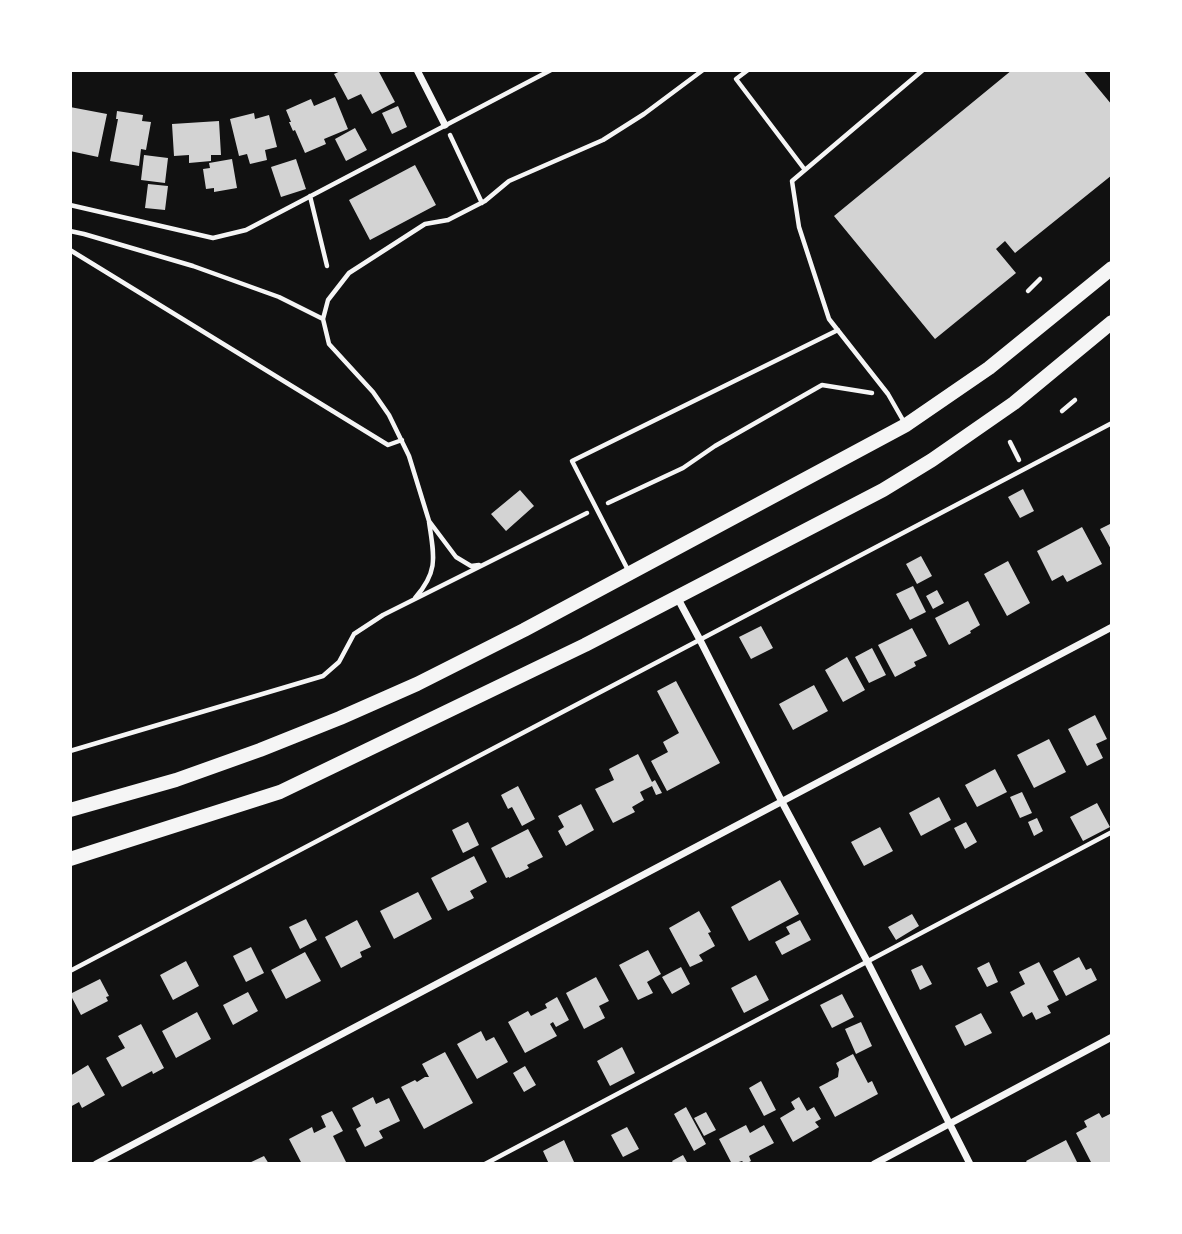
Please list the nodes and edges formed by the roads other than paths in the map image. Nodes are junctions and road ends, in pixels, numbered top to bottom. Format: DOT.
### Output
graph roads {
  1 [pos="416,70"];
  2 [pos="551,70"];
  3 [pos="748,70"];
  4 [pos="923,70"];
  5 [pos="445,125"];
  6 [pos="805,170"];
  7 [pos="310,196"];
  8 [pos="70,205"];
  9 [pos="327,266"];
  10 [pos="1112,268"];
  11 [pos="1112,322"];
  12 [pos="838,330"];
  13 [pos="1112,423"];
  14 [pos="906,425"];
  15 [pos="630,574"];
  16 [pos="677,596"];
  17 [pos="1112,627"];
  18 [pos="700,640"];
  19 [pos="782,802"];
  20 [pos="90,805"];
  21 [pos="70,810"];
  22 [pos="70,818"];
  23 [pos="1112,832"];
  24 [pos="70,845"];
  25 [pos="76,858"];
  26 [pos="867,961"];
  27 [pos="70,971"];
  28 [pos="1112,1037"];
  29 [pos="949,1124"];
  30 [pos="96,1164"];
  31 [pos="485,1164"];
  32 [pos="874,1164"];
  33 [pos="970,1164"];
  1 -- 5 [label="street"];
  2 -- 5 [label="lane"];
  3 -- 6 [label="lane"];
  4 -- 6 [label="lane"];
  5 -- 7 [label="lane"];
  6 -- 12 [label="lane"];
  7 -- 8 [label="lane"];
  7 -- 9 [label="lane"];
  10 -- 14 [label="main road"];
  11 -- 16 [label="main road"];
  12 -- 14 [label="lane"];
  12 -- 15 [label="lane"];
  13 -- 18 [label="lane"];
  14 -- 15 [label="main road"];
  15 -- 20 [label="main road"];
  16 -- 18 [label="street"];
  16 -- 25 [label="main road"];
  17 -- 19 [label="street"];
  18 -- 19 [label="street"];
  18 -- 27 [label="lane"];
  19 -- 26 [label="street"];
  19 -- 30 [label="street"];
  20 -- 21 [label="main road"];
  20 -- 22 [label="main road"];
  23 -- 26 [label="lane"];
  24 -- 25 [label="main road"];
  26 -- 29 [label="street"];
  26 -- 31 [label="lane"];
  28 -- 29 [label="street"];
  29 -- 32 [label="street"];
  29 -- 33 [label="street"];
}
